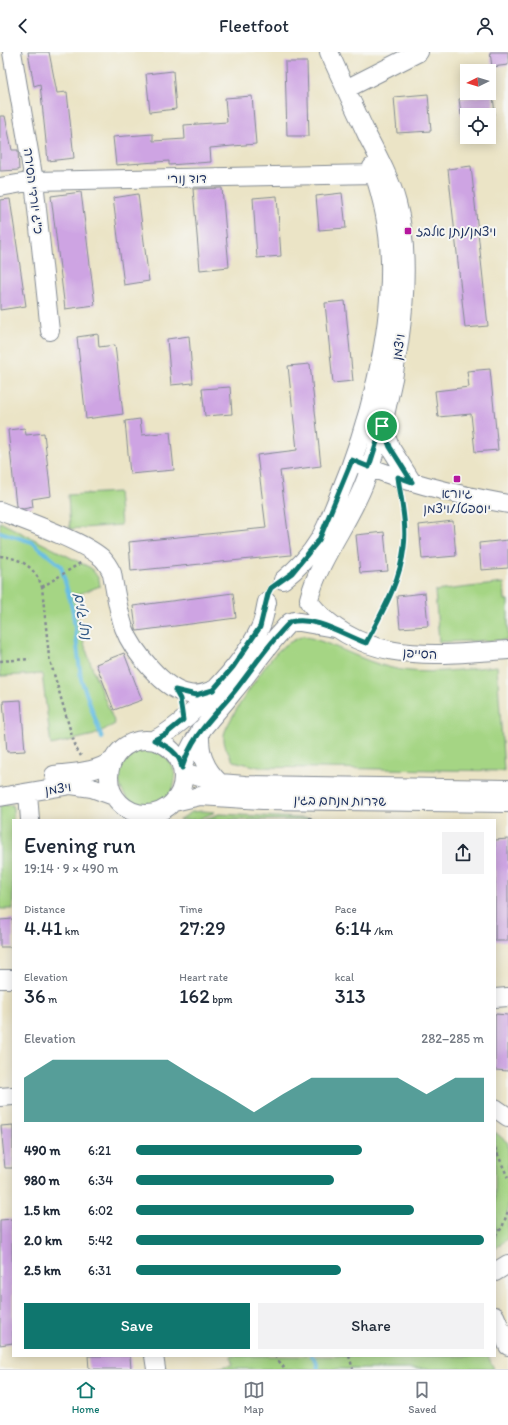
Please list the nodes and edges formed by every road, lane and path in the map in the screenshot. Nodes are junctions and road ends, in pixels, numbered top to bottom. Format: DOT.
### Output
graph roads {
  1 [pos="12,52"];
  2 [pos="329,52"];
  3 [pos="419,52"];
  4 [pos="346,89"];
  5 [pos="375,174"];
  6 [pos="34,181"];
  7 [pos="0,187"];
  8 [pos="50,331"];
  9 [pos="382,426"];
  10 [pos="352,460"];
  11 [pos="369,467"];
  12 [pos="405,479"];
  13 [pos="508,504"];
  14 [pos="0,511"];
  15 [pos="0,556"];
  16 [pos="68,572"];
  17 [pos="283,580"];
  18 [pos="42,587"];
  19 [pos="309,600"];
  20 [pos="267,602"];
  21 [pos="292,622"];
  22 [pos="336,629"];
  23 [pos="366,643"];
  24 [pos="508,650"];
  25 [pos="30,658"];
  26 [pos="0,661"];
  27 [pos="175,690"];
  28 [pos="213,690"];
  29 [pos="183,720"];
  30 [pos="200,730"];
  31 [pos="154,740"];
  32 [pos="113,760"];
  33 [pos="93,770"];
  34 [pos="183,770"];
  35 [pos="220,783"];
  36 [pos="0,785"];
  37 [pos="508,790"];
  38 [pos="28,793"];
  39 [pos="0,797"];
  40 [pos="116,798"];
  41 [pos="174,802"];
  42 [pos="508,803"];
  43 [pos="143,817"];
  44 [pos="30,819"];
  45 [pos="120,819"];
  46 [pos="0,979"];
  47 [pos="12,979"];
  48 [pos="496,998"];
  49 [pos="508,998"];
  50 [pos="12,1096"];
  51 [pos="0,1097"];
  52 [pos="496,1150"];
  53 [pos="508,1178"];
  54 [pos="508,1211"];
  55 [pos="496,1234"];
  56 [pos="508,1264"];
  57 [pos="496,1271"];
  58 [pos="496,1318"];
  59 [pos="508,1346"];
  60 [pos="154,1357"];
  61 [pos="276,1357"];
  62 [pos="349,1357"];
  63 [pos="156,1369"];
  64 [pos="285,1369"];
  65 [pos="353,1369"];
  1 -- 6 [label="street, כ\"ג יורדי הסירה"];
  2 -- 4 [label="street, ויצמן"];
  3 -- 4 [label="street"];
  4 -- 5 [label="street, ויצמן"];
  4 -- 9 [label="street, ויצמן"];
  5 -- 6 [label="street, דוד נורי"];
  5 -- 10 [label="street, ויצמן"];
  6 -- 7 [label="street, דוד נורי"];
  6 -- 8 [label="street, כ\"ג יורדי הסירה"];
  9 -- 11 [label="street, ויצמן"];
  9 -- 12 [label="street"];
  10 -- 11 [label="street"];
  10 -- 17 [label="street, ויצמן"];
  11 -- 12 [label="street"];
  11 -- 19 [label="street, ויצמן"];
  12 -- 13 [label="street"];
  12 -- 23 [label="path"];
  14 -- 27 [label="street"];
  15 -- 18 [label="path"];
  16 -- 18 [label="path"];
  17 -- 19 [label="street"];
  17 -- 20 [label="street"];
  18 -- 33 [label="path"];
  19 -- 21 [label="street"];
  19 -- 22 [label="street, הסייפן"];
  20 -- 21 [label="street"];
  20 -- 28 [label="street"];
  21 -- 22 [label="street, הסייפן"];
  21 -- 30 [label="street"];
  22 -- 23 [label="street, הסייפן"];
  23 -- 24 [label="street, הסייפן"];
  25 -- 26 [label="path"];
  27 -- 28 [label="street"];
  27 -- 29 [label="street"];
  28 -- 29 [label="street"];
  29 -- 31 [label="street"];
  30 -- 34 [label="street"];
  30 -- 35 [label="street"];
  31 -- 32 [label="street"];
  31 -- 34 [label="street"];
  32 -- 33 [label="street, ויצמן"];
  32 -- 40 [label="street"];
  33 -- 36 [label="street, ויצמן"];
  34 -- 35 [label="street, שדרות מנחם בגין"];
  34 -- 41 [label="street"];
  35 -- 37 [label="street, שדרות מנחם בגין"];
  38 -- 39 [label="street, ויצמן"];
  38 -- 40 [label="street, ויצמן"];
  38 -- 44 [label="street"];
  40 -- 43 [label="street"];
  40 -- 45 [label="street"];
  41 -- 42 [label="street, שדרות מנחם בגין"];
  41 -- 43 [label="street"];
  46 -- 47 [label="street"];
  48 -- 49 [label="street"];
  50 -- 51 [label="street"];
  52 -- 53 [label="path"];
  54 -- 55 [label="path"];
  56 -- 57 [label="street"];
  58 -- 59 [label="street"];
  60 -- 63 [label="street"];
  61 -- 64 [label="path"];
  62 -- 65 [label="path"];
}
